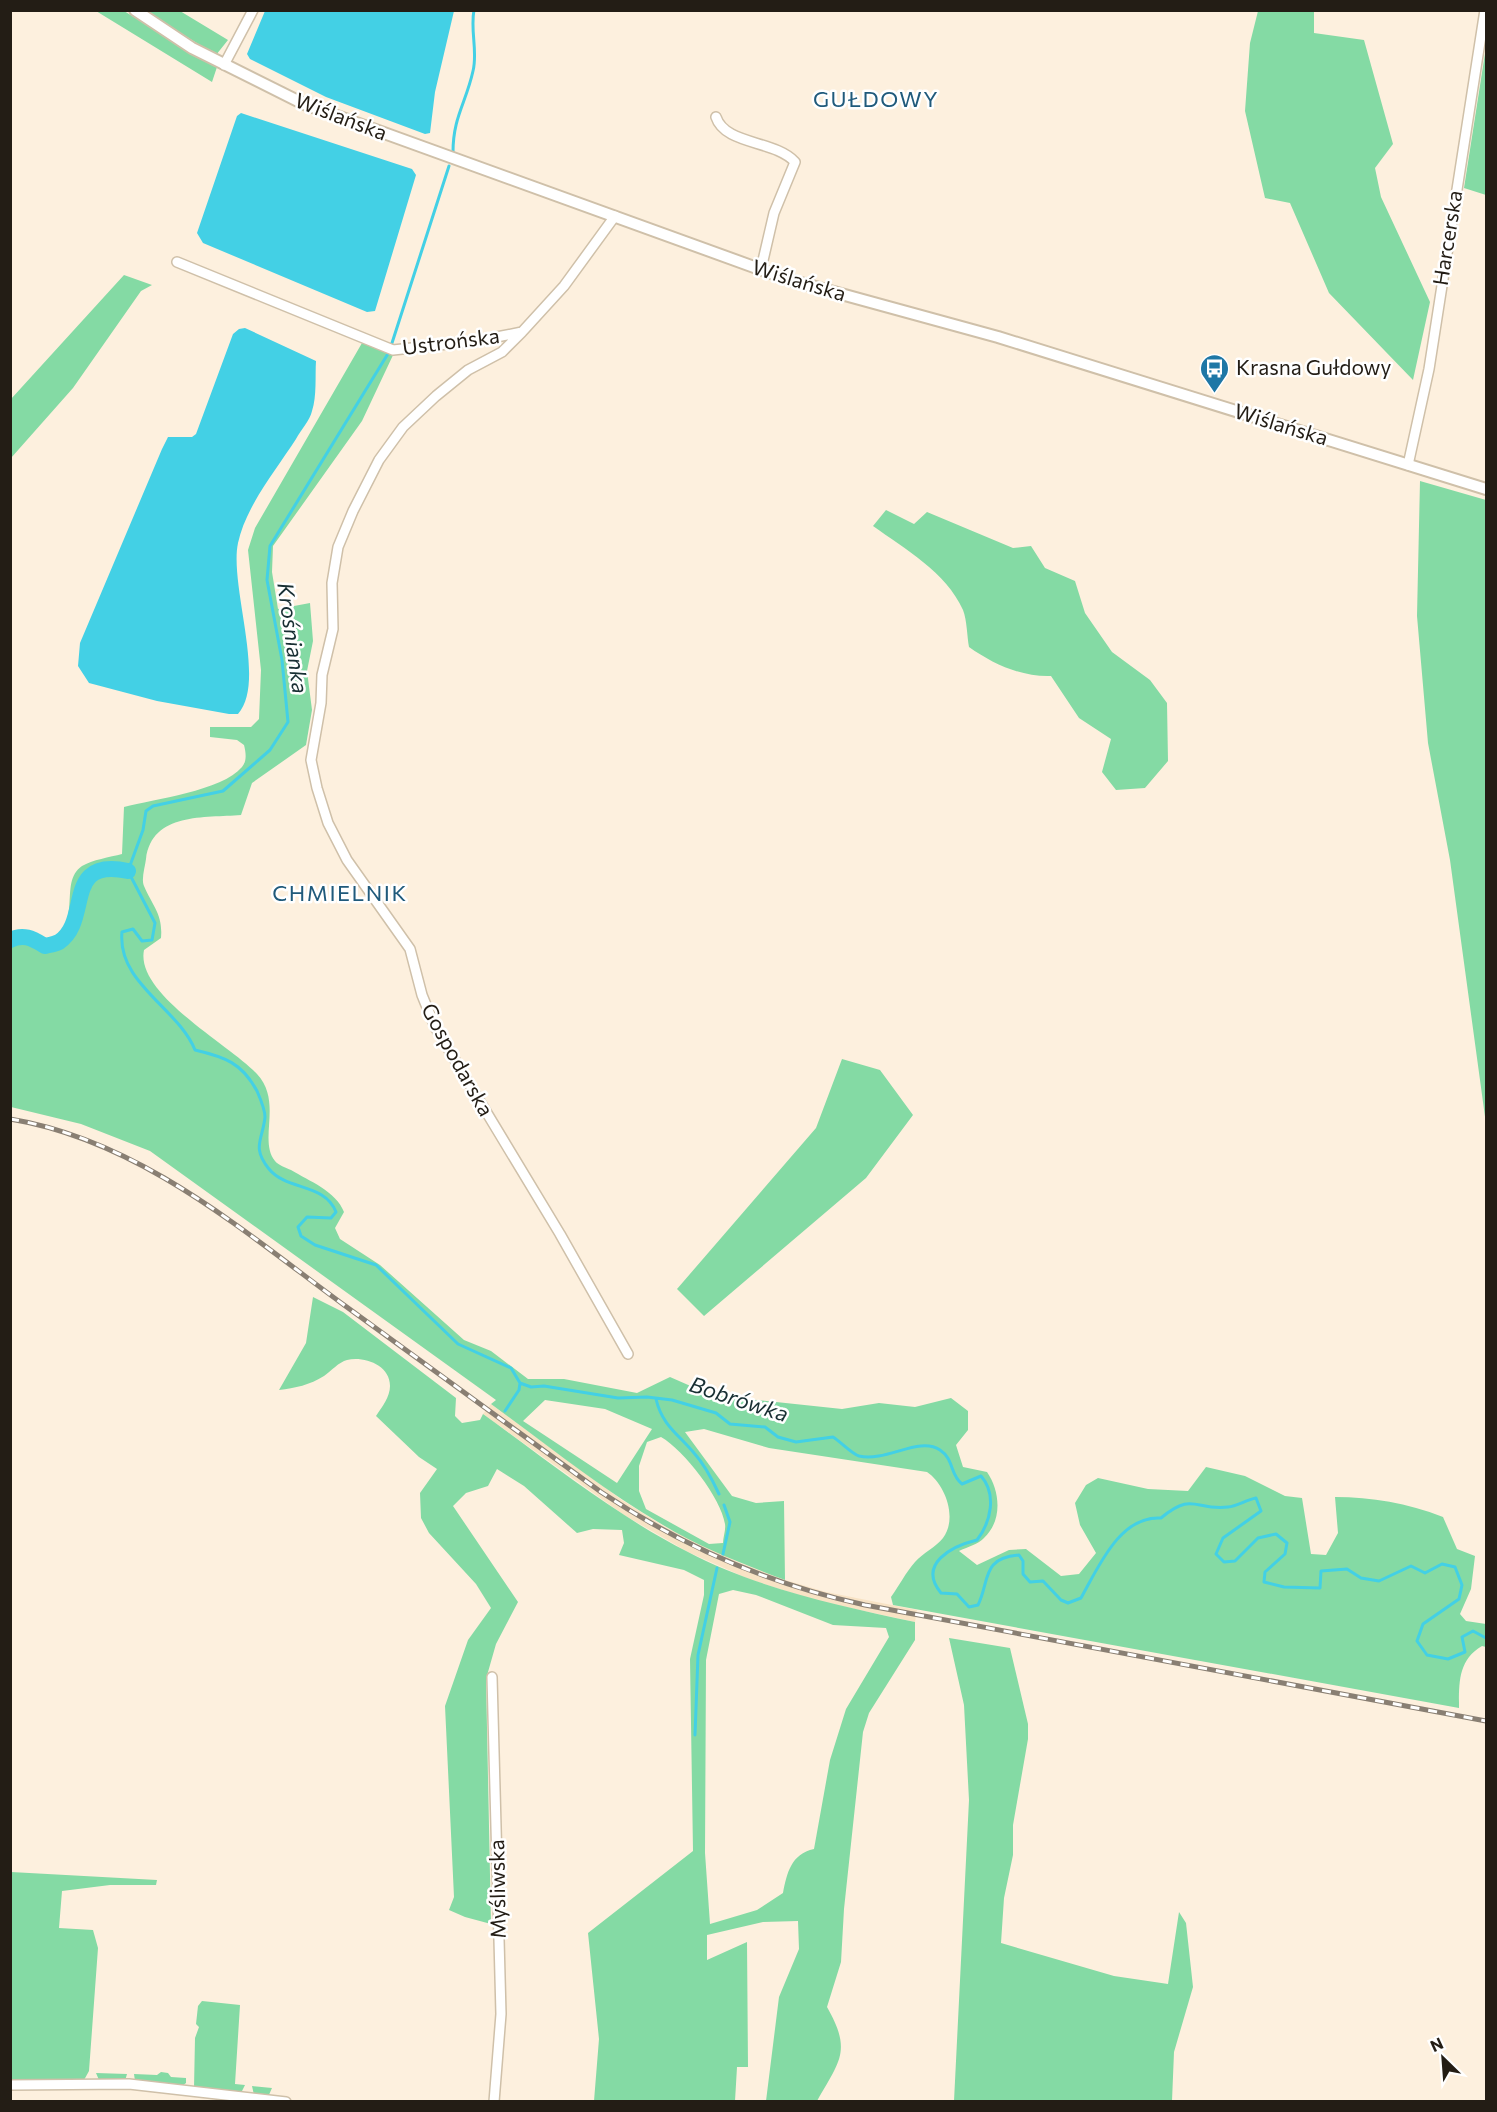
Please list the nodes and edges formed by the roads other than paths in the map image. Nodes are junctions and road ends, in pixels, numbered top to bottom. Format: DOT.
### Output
graph roads {
  1 [pos="135,10"];
  2 [pos="253,10"];
  3 [pos="1485,10"];
  4 [pos="224,65"];
  5 [pos="716,117"];
  6 [pos="615,216"];
  7 [pos="177,262"];
  8 [pos="761,270"];
  9 [pos="522,332"];
  10 [pos="1408,465"];
  11 [pos="1486,489"];
  12 [pos="628,1353"];
  13 [pos="492,1677"];
  14 [pos="10,2085"];
  15 [pos="286,2102"];
  16 [pos="494,2102"];
  1 -- 4 [label="street, Wiślańska"];
  2 -- 4 [label="street"];
  3 -- 10 [label="street, Harcerska"];
  4 -- 6 [label="street, Wiślańska"];
  5 -- 8 [label="street"];
  6 -- 8 [label="street, Wiślańska"];
  6 -- 9 [label="street, Ustrońska"];
  7 -- 9 [label="street, Ustrońska"];
  8 -- 10 [label="street, Wiślańska"];
  9 -- 12 [label="street, Gospodarska"];
  10 -- 11 [label="street, Wiślańska"];
  13 -- 16 [label="street, Myśliwska"];
  14 -- 15 [label="street"];
}
